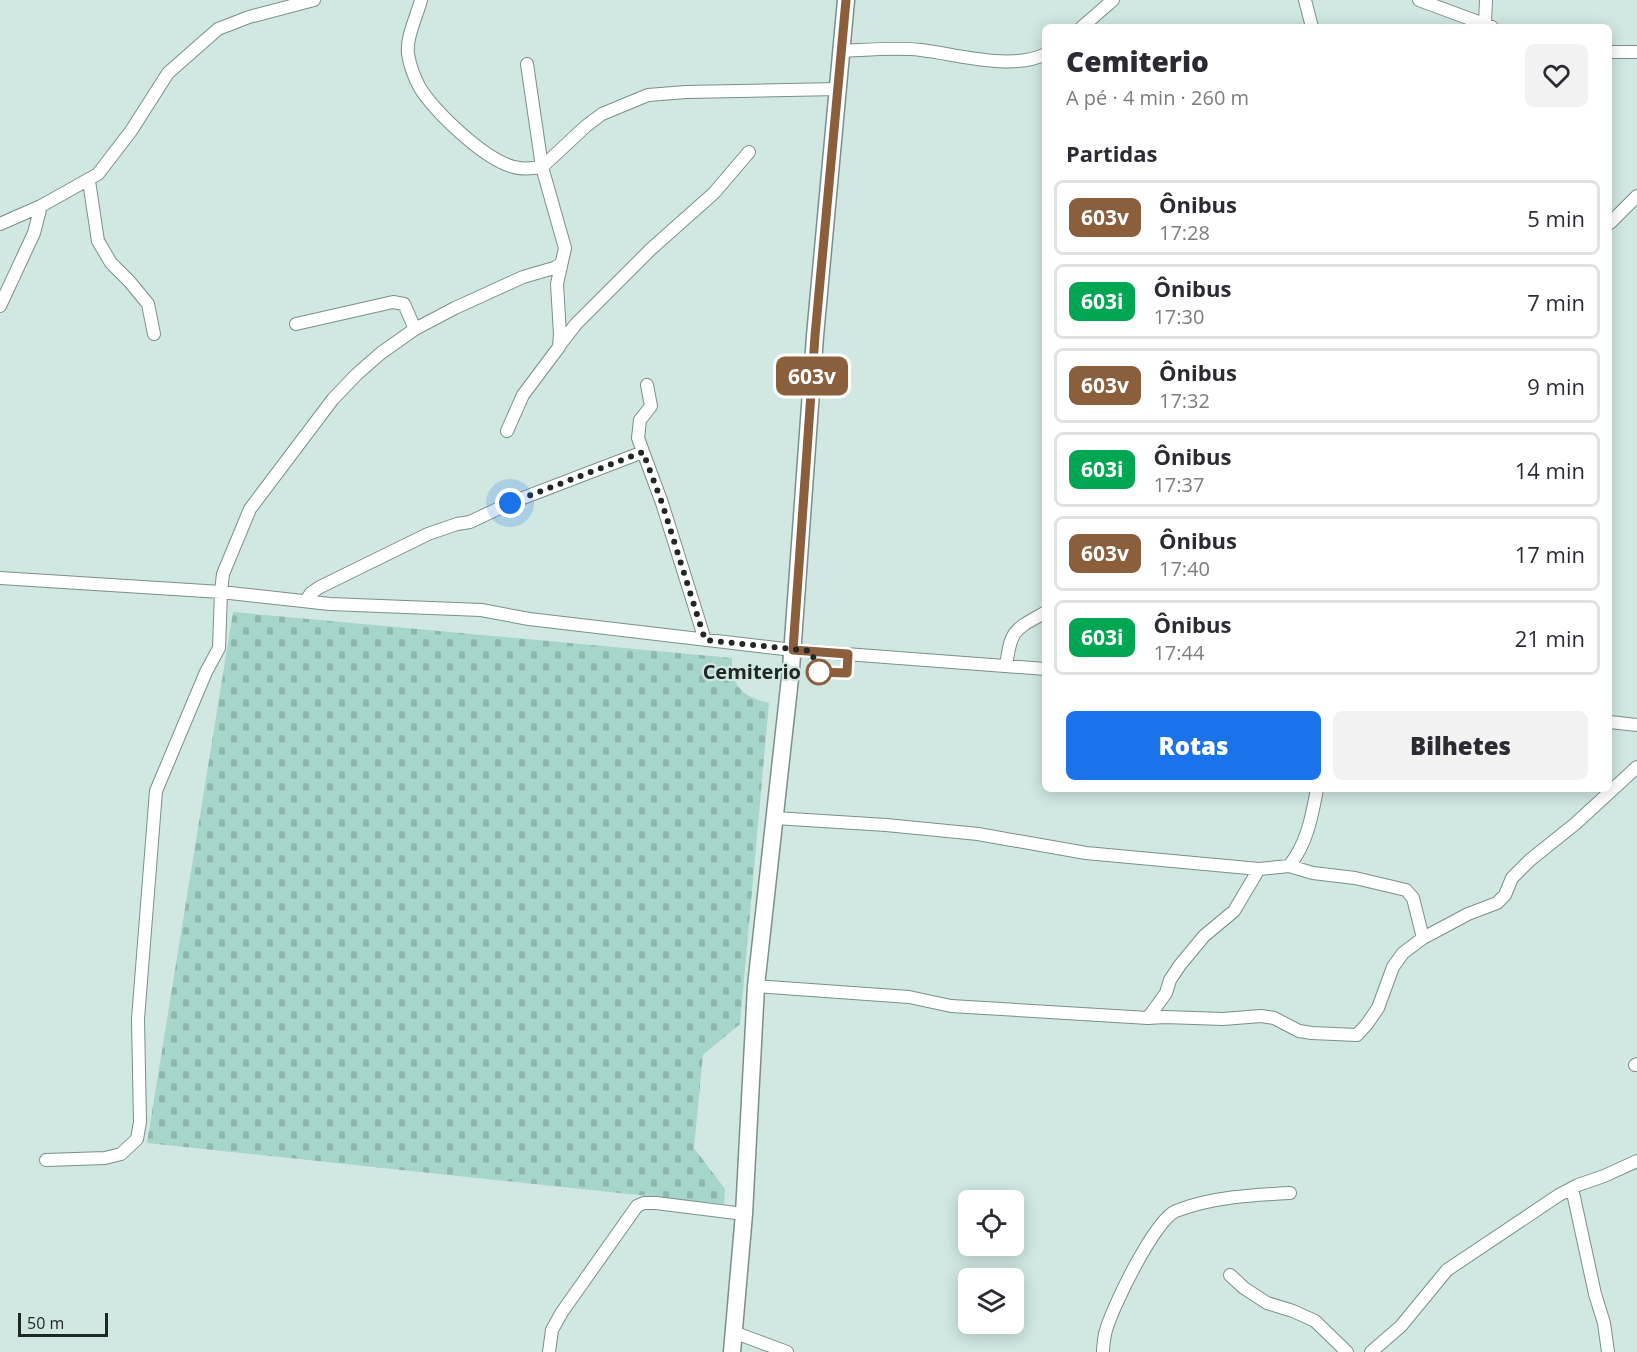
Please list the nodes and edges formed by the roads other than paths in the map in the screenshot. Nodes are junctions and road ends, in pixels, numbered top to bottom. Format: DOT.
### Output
graph roads {
  1 [pos="314,0"];
  2 [pos="421,0"];
  3 [pos="846,0"];
  4 [pos="1113,0"];
  5 [pos="1305,0"];
  6 [pos="1419,0"];
  7 [pos="1486,0"];
  8 [pos="1085,24"];
  9 [pos="1311,24"];
  10 [pos="1483,24"];
  11 [pos="1488,24"];
  12 [pos="841,51"];
  13 [pos="1612,52"];
  14 [pos="1637,52"];
  15 [pos="1042,55"];
  16 [pos="527,64"];
  17 [pos="839,89"];
  18 [pos="749,152"];
  19 [pos="542,167"];
  20 [pos="89,181"];
  21 [pos="1637,196"];
  22 [pos="41,206"];
  23 [pos="1612,221"];
  24 [pos="0,224"];
  25 [pos="561,264"];
  26 [pos="0,306"];
  27 [pos="296,324"];
  28 [pos="415,329"];
  29 [pos="154,334"];
  30 [pos="559,347"];
  31 [pos="647,385"];
  32 [pos="507,431"];
  33 [pos="643,452"];
  34 [pos="0,578"];
  35 [pos="220,592"];
  36 [pos="306,602"];
  37 [pos="1042,614"];
  38 [pos="705,640"];
  39 [pos="793,650"];
  40 [pos="1006,666"];
  41 [pos="1042,669"];
  42 [pos="1612,722"];
  43 [pos="1637,725"];
  44 [pos="1637,767"];
  45 [pos="1612,790"];
  46 [pos="1316,792"];
  47 [pos="1610,792"];
  48 [pos="775,819"];
  49 [pos="1289,866"];
  50 [pos="1259,870"];
  51 [pos="1423,938"];
  52 [pos="756,986"];
  53 [pos="1148,1018"];
  54 [pos="46,1160"];
  55 [pos="1637,1161"];
  56 [pos="1572,1188"];
  57 [pos="1290,1192"];
  58 [pos="744,1214"];
  59 [pos="1230,1275"];
  60 [pos="734,1332"];
  61 [pos="549,1352"];
  62 [pos="732,1352"];
  63 [pos="787,1352"];
  64 [pos="1102,1352"];
  65 [pos="1347,1352"];
  66 [pos="1371,1352"];
  67 [pos="1608,1352"];
  1 -- 20 [label="street"];
  2 -- 19 [label="street"];
  3 -- 12 [label="street"];
  4 -- 8 [label="street"];
  5 -- 9 [label="street"];
  6 -- 10 [label="street"];
  7 -- 11 [label="street"];
  12 -- 15 [label="street"];
  12 -- 17 [label="street"];
  13 -- 14 [label="street"];
  16 -- 19 [label="street"];
  17 -- 19 [label="street"];
  17 -- 39 [label="street"];
  18 -- 30 [label="street"];
  19 -- 25 [label="street"];
  20 -- 22 [label="street"];
  20 -- 29 [label="street"];
  21 -- 23 [label="street"];
  22 -- 24 [label="street"];
  22 -- 26 [label="street"];
  25 -- 28 [label="street"];
  25 -- 30 [label="street"];
  27 -- 28 [label="street"];
  28 -- 35 [label="street"];
  30 -- 32 [label="street"];
  31 -- 33 [label="street"];
  33 -- 36 [label="street"];
  33 -- 38 [label="street"];
  34 -- 35 [label="street"];
  35 -- 36 [label="street"];
  35 -- 54 [label="street"];
  36 -- 38 [label="street"];
  37 -- 40 [label="street"];
  38 -- 39 [label="street"];
  39 -- 40 [label="street"];
  39 -- 48 [label="street"];
  40 -- 41 [label="street"];
  42 -- 43 [label="street"];
  44 -- 45 [label="street"];
  46 -- 49 [label="street"];
  47 -- 51 [label="street"];
  48 -- 50 [label="street"];
  48 -- 52 [label="street"];
  49 -- 50 [label="street"];
  49 -- 51 [label="street"];
  50 -- 53 [label="street"];
  51 -- 53 [label="street"];
  52 -- 53 [label="street"];
  52 -- 58 [label="street"];
  55 -- 56 [label="street"];
  56 -- 66 [label="street"];
  56 -- 67 [label="street"];
  57 -- 64 [label="street"];
  58 -- 60 [label="street"];
  58 -- 61 [label="street"];
  59 -- 65 [label="street"];
  60 -- 62 [label="street"];
  60 -- 63 [label="street"];
}
